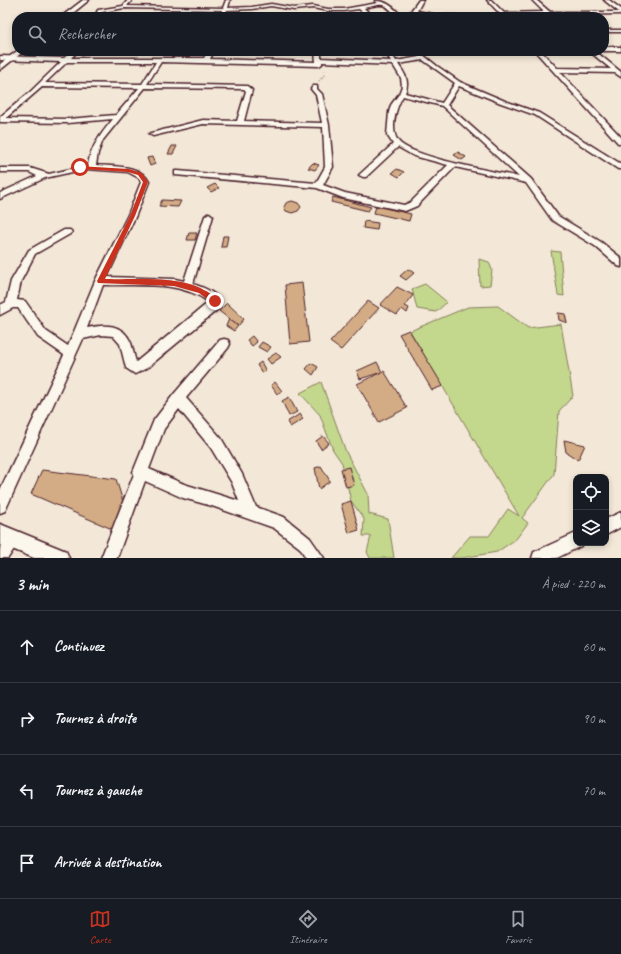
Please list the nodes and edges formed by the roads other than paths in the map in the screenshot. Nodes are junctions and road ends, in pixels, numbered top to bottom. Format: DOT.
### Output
graph roads {
  1 [pos="86,0"];
  2 [pos="130,0"];
  3 [pos="228,0"];
  4 [pos="375,0"];
  5 [pos="421,0"];
  6 [pos="489,0"];
  7 [pos="534,0"];
  8 [pos="606,0"];
  9 [pos="384,3"];
  10 [pos="124,7"];
  11 [pos="360,8"];
  12 [pos="226,9"];
  13 [pos="70,12"];
  14 [pos="99,12"];
  15 [pos="224,12"];
  16 [pos="365,12"];
  17 [pos="396,12"];
  18 [pos="414,12"];
  19 [pos="501,12"];
  20 [pos="548,12"];
  21 [pos="621,12"];
  22 [pos="609,13"];
  23 [pos="609,31"];
  24 [pos="621,31"];
  25 [pos="609,49"];
  26 [pos="621,50"];
  27 [pos="15,56"];
  28 [pos="69,56"];
  29 [pos="208,56"];
  30 [pos="318,56"];
  31 [pos="390,56"];
  32 [pos="542,56"];
  33 [pos="598,56"];
  34 [pos="0,58"];
  35 [pos="423,58"];
  36 [pos="11,59"];
  37 [pos="160,59"];
  38 [pos="65,60"];
  39 [pos="206,60"];
  40 [pos="319,62"];
  41 [pos="394,63"];
  42 [pos="0,68"];
  43 [pos="555,70"];
  44 [pos="616,71"];
  45 [pos="621,76"];
  46 [pos="458,83"];
  47 [pos="41,85"];
  48 [pos="144,85"];
  49 [pos="315,87"];
  50 [pos="402,94"];
  51 [pos="444,105"];
  52 [pos="119,117"];
  53 [pos="0,120"];
  54 [pos="240,122"];
  55 [pos="326,125"];
  56 [pos="153,134"];
  57 [pos="621,141"];
  58 [pos="397,144"];
  59 [pos="453,164"];
  60 [pos="92,167"];
  61 [pos="621,167"];
  62 [pos="0,170"];
  63 [pos="178,173"];
  64 [pos="363,175"];
  65 [pos="44,176"];
  66 [pos="528,181"];
  67 [pos="318,186"];
  68 [pos="0,196"];
  69 [pos="209,216"];
  70 [pos="67,232"];
  71 [pos="621,263"];
  72 [pos="100,281"];
  73 [pos="187,286"];
  74 [pos="11,304"];
  75 [pos="0,311"];
  76 [pos="79,335"];
  77 [pos="224,344"];
  78 [pos="70,353"];
  79 [pos="178,398"];
  80 [pos="140,472"];
  81 [pos="0,506"];
  82 [pos="250,512"];
  83 [pos="621,520"];
  84 [pos="609,526"];
  85 [pos="6,537"];
  86 [pos="573,542"];
  87 [pos="0,556"];
  88 [pos="59,558"];
  89 [pos="109,558"];
  90 [pos="316,558"];
  91 [pos="540,558"];
  1 -- 13 [label="street"];
  2 -- 10 [label="street"];
  3 -- 12 [label="street"];
  4 -- 9 [label="street"];
  5 -- 18 [label="street"];
  6 -- 19 [label="street"];
  7 -- 20 [label="street"];
  8 -- 21 [label="street"];
  9 -- 11 [label="street"];
  9 -- 17 [label="street"];
  10 -- 12 [label="street"];
  10 -- 14 [label="street"];
  11 -- 12 [label="street"];
  11 -- 16 [label="street"];
  12 -- 15 [label="street"];
  21 -- 22 [label="street"];
  23 -- 24 [label="street"];
  25 -- 26 [label="street"];
  27 -- 36 [label="street"];
  28 -- 38 [label="street"];
  29 -- 39 [label="street"];
  30 -- 40 [label="street"];
  31 -- 41 [label="street"];
  32 -- 43 [label="street"];
  33 -- 44 [label="street"];
  34 -- 36 [label="street"];
  35 -- 41 [label="street"];
  35 -- 46 [label="street"];
  36 -- 38 [label="street"];
  36 -- 42 [label="street"];
  37 -- 38 [label="street"];
  37 -- 39 [label="street"];
  37 -- 48 [label="street"];
  38 -- 47 [label="street"];
  39 -- 40 [label="street"];
  40 -- 41 [label="street"];
  41 -- 50 [label="street"];
  43 -- 44 [label="street"];
  43 -- 57 [label="street"];
  44 -- 45 [label="street"];
  46 -- 51 [label="street"];
  46 -- 61 [label="street"];
  47 -- 48 [label="street"];
  47 -- 53 [label="street"];
  48 -- 52 [label="street"];
  48 -- 54 [label="street"];
  49 -- 55 [label="street"];
  50 -- 51 [label="street"];
  50 -- 58 [label="street"];
  51 -- 66 [label="street"];
  52 -- 53 [label="street"];
  52 -- 60 [label="street"];
  54 -- 55 [label="street"];
  54 -- 56 [label="street"];
  55 -- 67 [label="street"];
  58 -- 59 [label="street"];
  58 -- 64 [label="street"];
  59 -- 66 [label="street"];
  59 -- 67 [label="street"];
  60 -- 65 [label="street"];
  60 -- 72 [label="street"];
  62 -- 65 [label="street"];
  63 -- 67 [label="street"];
  65 -- 68 [label="street"];
  66 -- 71 [label="street"];
  69 -- 73 [label="street"];
  70 -- 74 [label="street"];
  72 -- 73 [label="street"];
  72 -- 76 [label="street"];
  73 -- 76 [label="street"];
  74 -- 75 [label="street"];
  74 -- 78 [label="street"];
  76 -- 78 [label="street"];
  77 -- 79 [label="street"];
  78 -- 81 [label="street"];
  79 -- 80 [label="street"];
  79 -- 82 [label="street"];
  80 -- 82 [label="street"];
  80 -- 89 [label="street"];
  82 -- 90 [label="street"];
  83 -- 84 [label="street"];
  85 -- 87 [label="street"];
  85 -- 88 [label="street"];
  86 -- 91 [label="street"];
}
